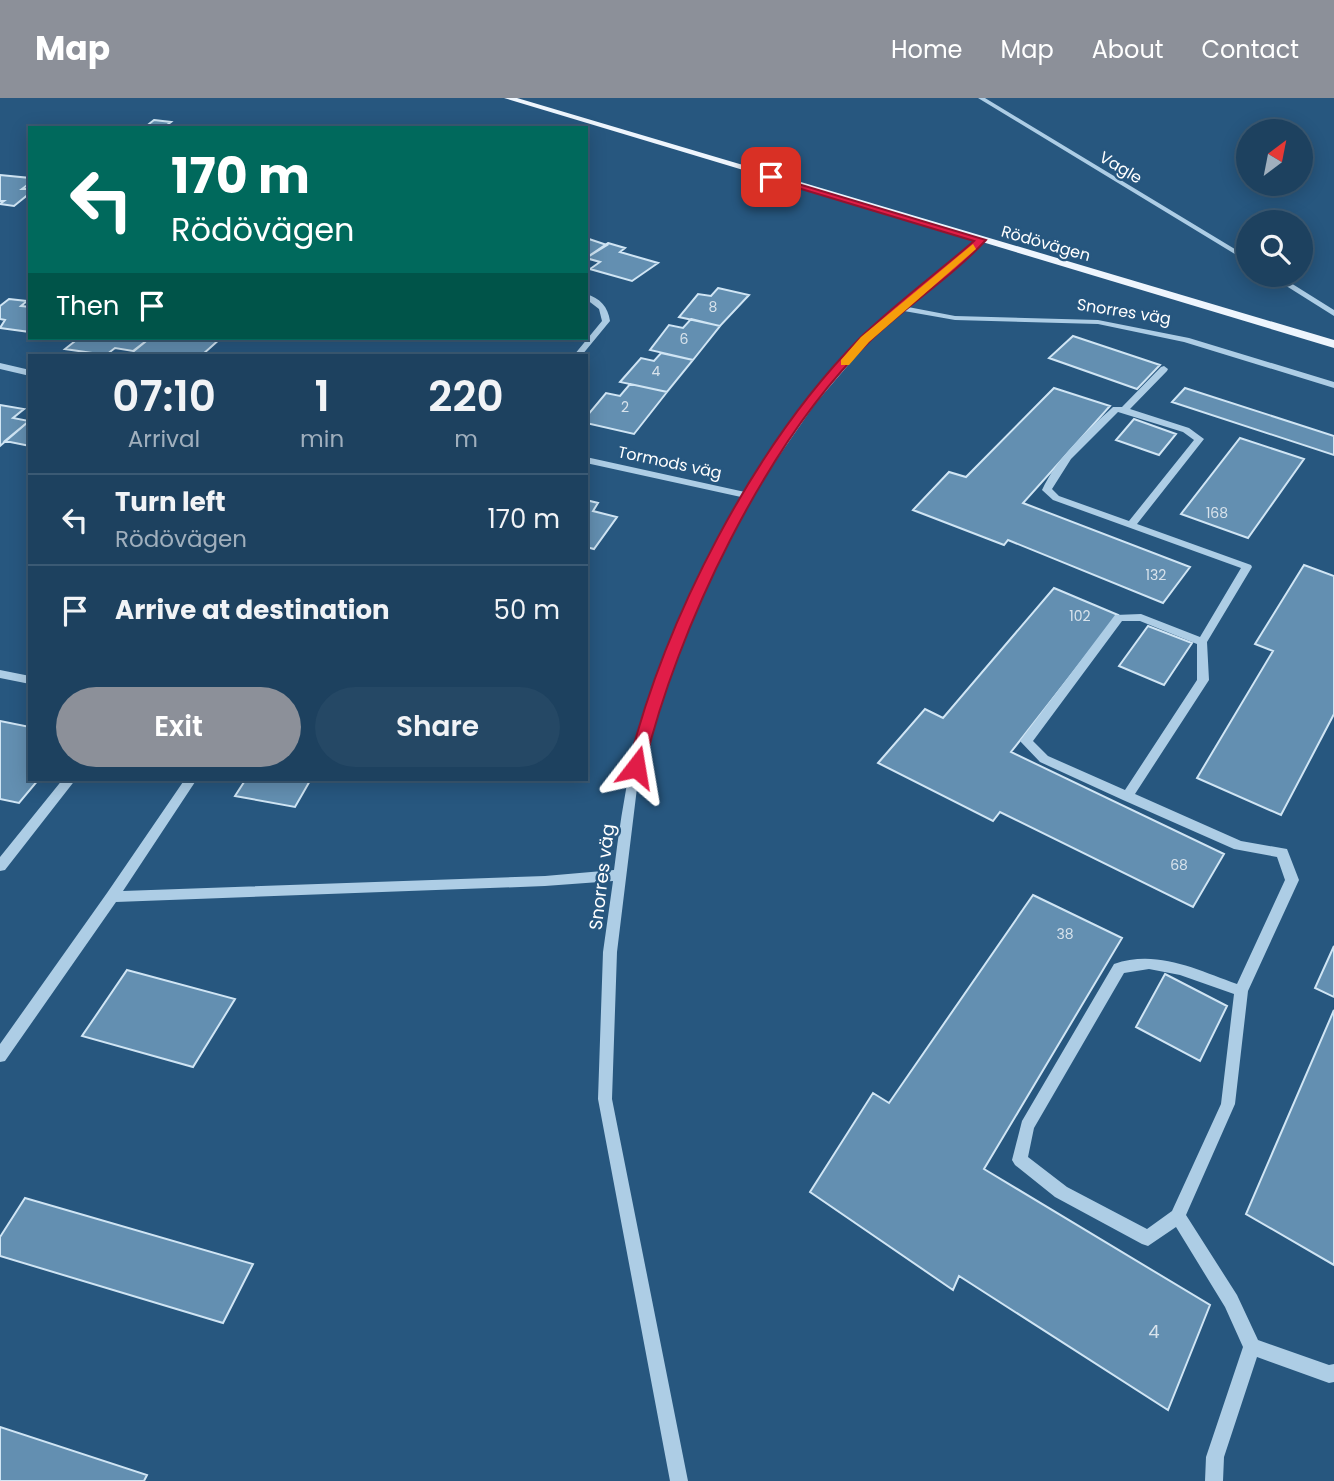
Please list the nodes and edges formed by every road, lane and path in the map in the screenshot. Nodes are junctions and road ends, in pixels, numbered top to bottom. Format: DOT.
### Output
graph roads {
  1 [pos="508,98"];
  2 [pos="981,98"];
  3 [pos="981,240"];
  4 [pos="1236,253"];
  5 [pos="1292,287"];
  6 [pos="588,297"];
  7 [pos="902,309"];
  8 [pos="1334,314"];
  9 [pos="1334,344"];
  10 [pos="579,354"];
  11 [pos="0,366"];
  12 [pos="1164,369"];
  13 [pos="28,373"];
  14 [pos="1334,385"];
  15 [pos="1124,410"];
  16 [pos="588,460"];
  17 [pos="747,495"];
  18 [pos="1132,523"];
  19 [pos="1202,642"];
  20 [pos="0,674"];
  21 [pos="28,680"];
  22 [pos="68,781"];
  23 [pos="190,781"];
  24 [pos="1127,797"];
  25 [pos="0,866"];
  26 [pos="620,875"];
  27 [pos="112,897"];
  28 [pos="1241,991"];
  29 [pos="0,1056"];
  30 [pos="1178,1216"];
  31 [pos="1252,1347"];
  32 [pos="1334,1373"];
  33 [pos="679,1481"];
  34 [pos="1214,1481"];
  1 -- 3 [label="main road, Rödövägen"];
  2 -- 4 [label="street, Vagle"];
  3 -- 7 [label="street, Snorres väg"];
  3 -- 9 [label="main road, Rödövägen"];
  5 -- 8 [label="street"];
  6 -- 10 [label="street"];
  7 -- 14 [label="street, Snorres väg"];
  7 -- 17 [label="street, Snorres väg"];
  11 -- 13 [label="street"];
  12 -- 15 [label="street"];
  15 -- 18 [label="street"];
  15 -- 18 [label="street"];
  16 -- 17 [label="street, Tormods väg"];
  17 -- 26 [label="street, Snorres väg"];
  18 -- 19 [label="street"];
  19 -- 24 [label="street"];
  19 -- 24 [label="street"];
  20 -- 21 [label="street"];
  22 -- 25 [label="street"];
  23 -- 27 [label="street"];
  24 -- 28 [label="street"];
  26 -- 27 [label="street"];
  26 -- 33 [label="street, Snorres väg"];
  27 -- 29 [label="street"];
  28 -- 30 [label="street"];
  28 -- 30 [label="street"];
  30 -- 31 [label="street"];
  31 -- 32 [label="lane"];
  31 -- 34 [label="street"];
}
